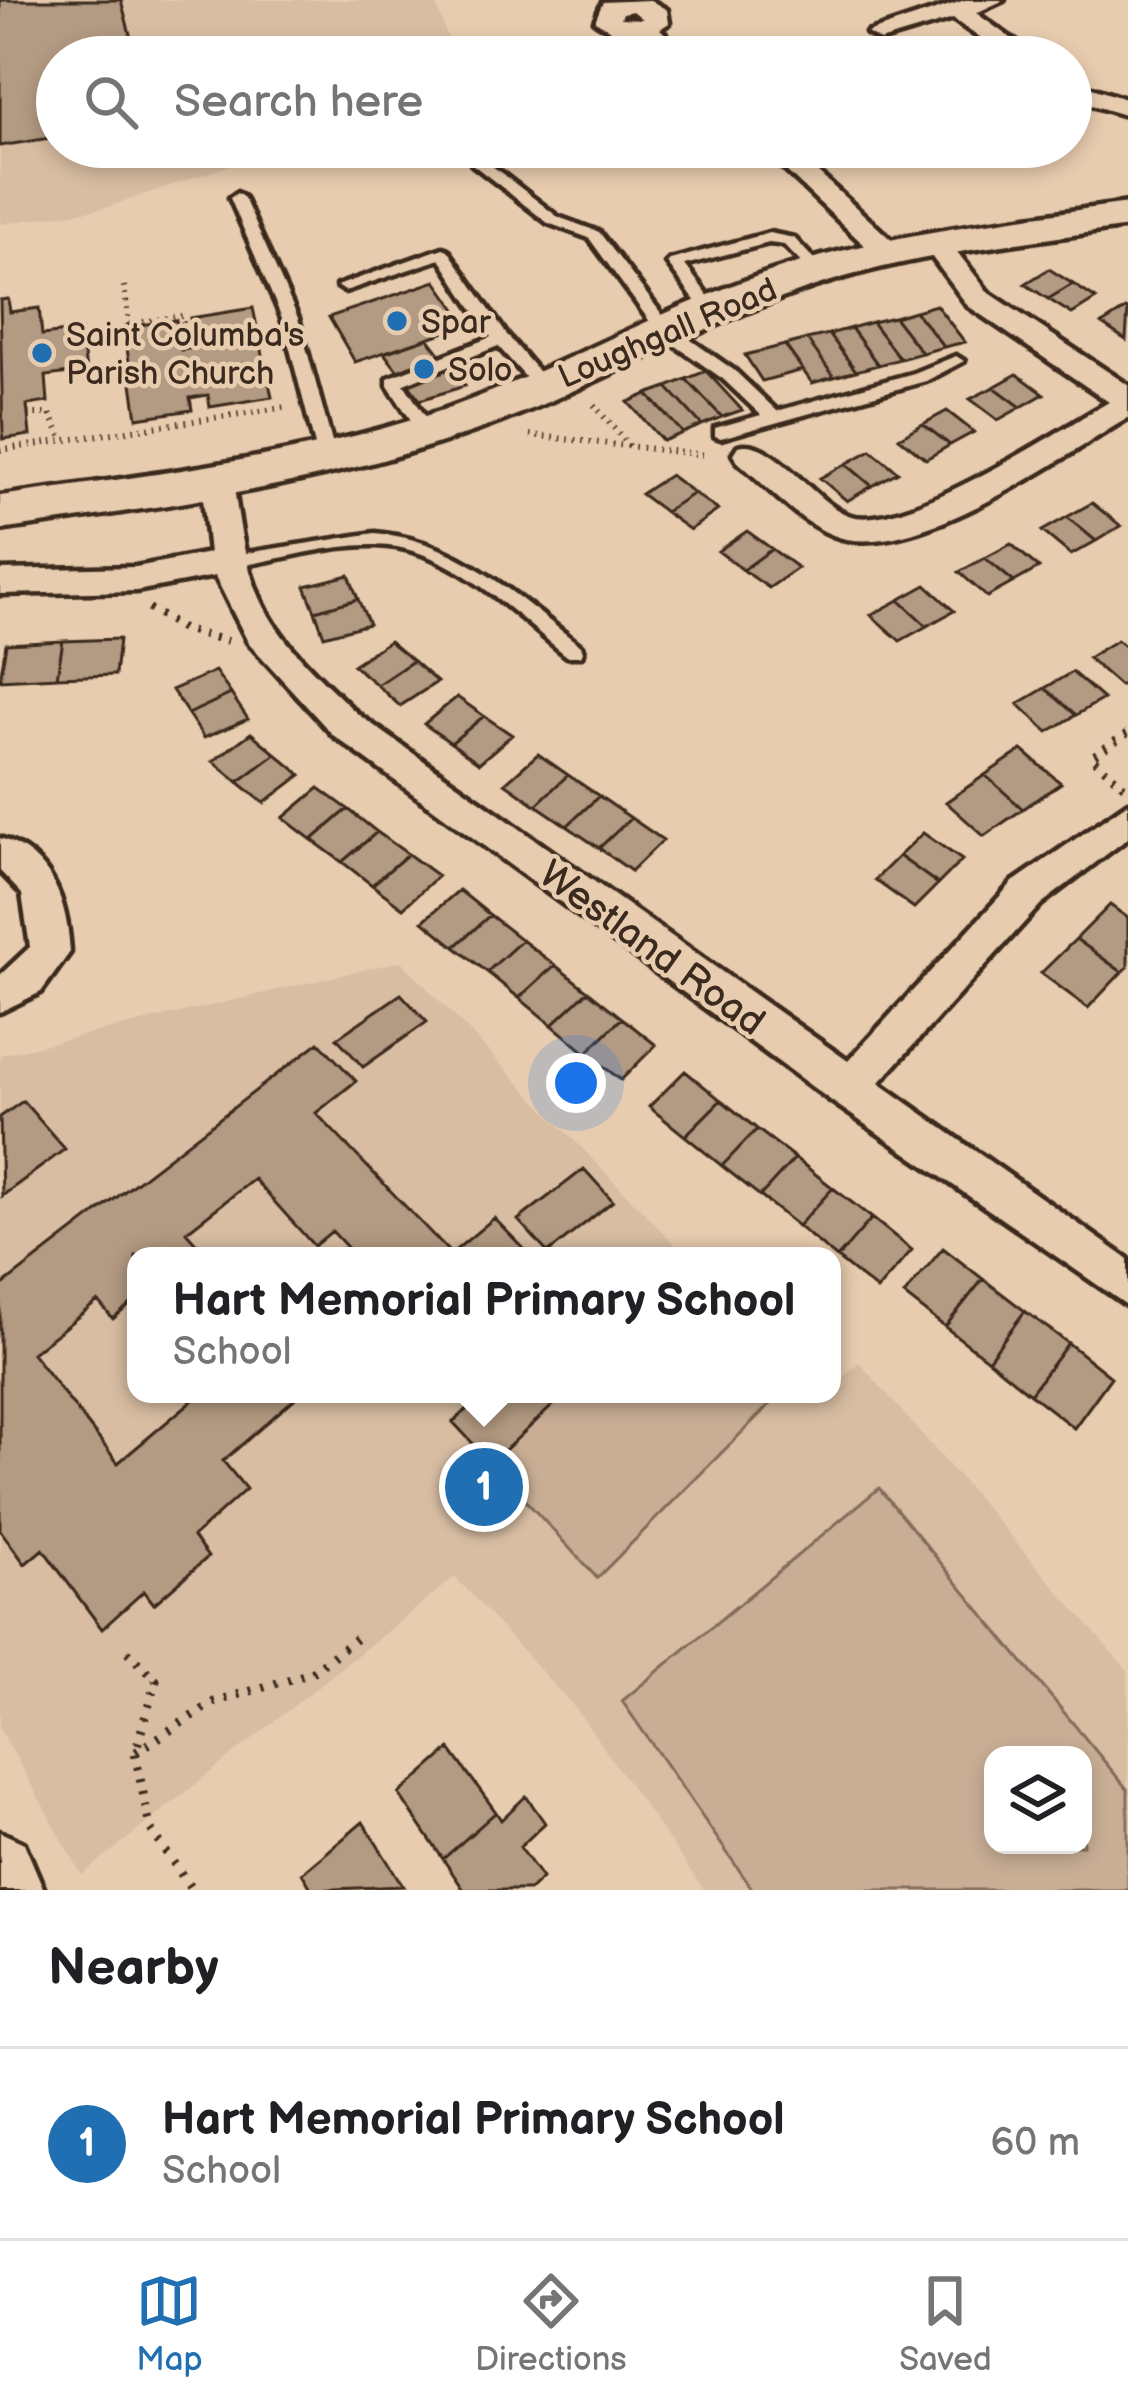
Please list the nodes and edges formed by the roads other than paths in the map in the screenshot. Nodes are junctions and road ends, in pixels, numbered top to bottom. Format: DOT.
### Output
graph roads {
  1 [pos="992,0"];
  2 [pos="617,2"];
  3 [pos="957,10"];
  4 [pos="880,33"];
  5 [pos="653,36"];
  6 [pos="994,36"];
  7 [pos="1092,100"];
  8 [pos="1128,108"];
  9 [pos="486,168"];
  10 [pos="797,168"];
  11 [pos="237,198"];
  12 [pos="1128,215"];
  13 [pos="937,245"];
  14 [pos="889,253"];
  15 [pos="345,286"];
  16 [pos="665,330"];
  17 [pos="500,339"];
  18 [pos="956,361"];
  19 [pos="554,380"];
  20 [pos="1128,402"];
  21 [pos="772,416"];
  22 [pos="438,427"];
  23 [pos="721,431"];
  24 [pos="749,454"];
  25 [pos="327,457"];
  26 [pos="218,479"];
  27 [pos="0,513"];
  28 [pos="227,562"];
  29 [pos="0,582"];
  30 [pos="574,651"];
  31 [pos="1128,818"];
  32 [pos="0,854"];
  33 [pos="0,995"];
  34 [pos="848,1089"];
  35 [pos="1128,1285"];
  36 [pos="0,1867"];
  37 [pos="9,1890"];
  1 -- 3 [label="street"];
  2 -- 5 [label="street"];
  3 -- 4 [label="street"];
  3 -- 6 [label="street"];
  7 -- 8 [label="street"];
  9 -- 16 [label="lane"];
  10 -- 14 [label="street"];
  11 -- 25 [label="lane"];
  12 -- 13 [label="main road, Loughgall Road"];
  13 -- 14 [label="main road, Loughgall Road"];
  13 -- 20 [label="street"];
  14 -- 16 [label="main road, Loughgall Road"];
  15 -- 17 [label="lane"];
  16 -- 19 [label="main road, Loughgall Road"];
  16 -- 21 [label="lane"];
  17 -- 19 [label="lane"];
  17 -- 22 [label="lane"];
  18 -- 21 [label="lane"];
  19 -- 22 [label="main road, Loughgall Road"];
  20 -- 24 [label="street"];
  21 -- 23 [label="lane"];
  22 -- 25 [label="main road, Loughgall Road"];
  25 -- 26 [label="main road, Loughgall Road"];
  26 -- 27 [label="main road, Loughgall Road"];
  26 -- 28 [label="street, Westland Road"];
  28 -- 29 [label="street"];
  28 -- 30 [label="lane"];
  28 -- 34 [label="street, Westland Road"];
  31 -- 34 [label="street"];
  32 -- 33 [label="street"];
  34 -- 35 [label="street, Westland Road"];
  36 -- 37 [label="street"];
}
